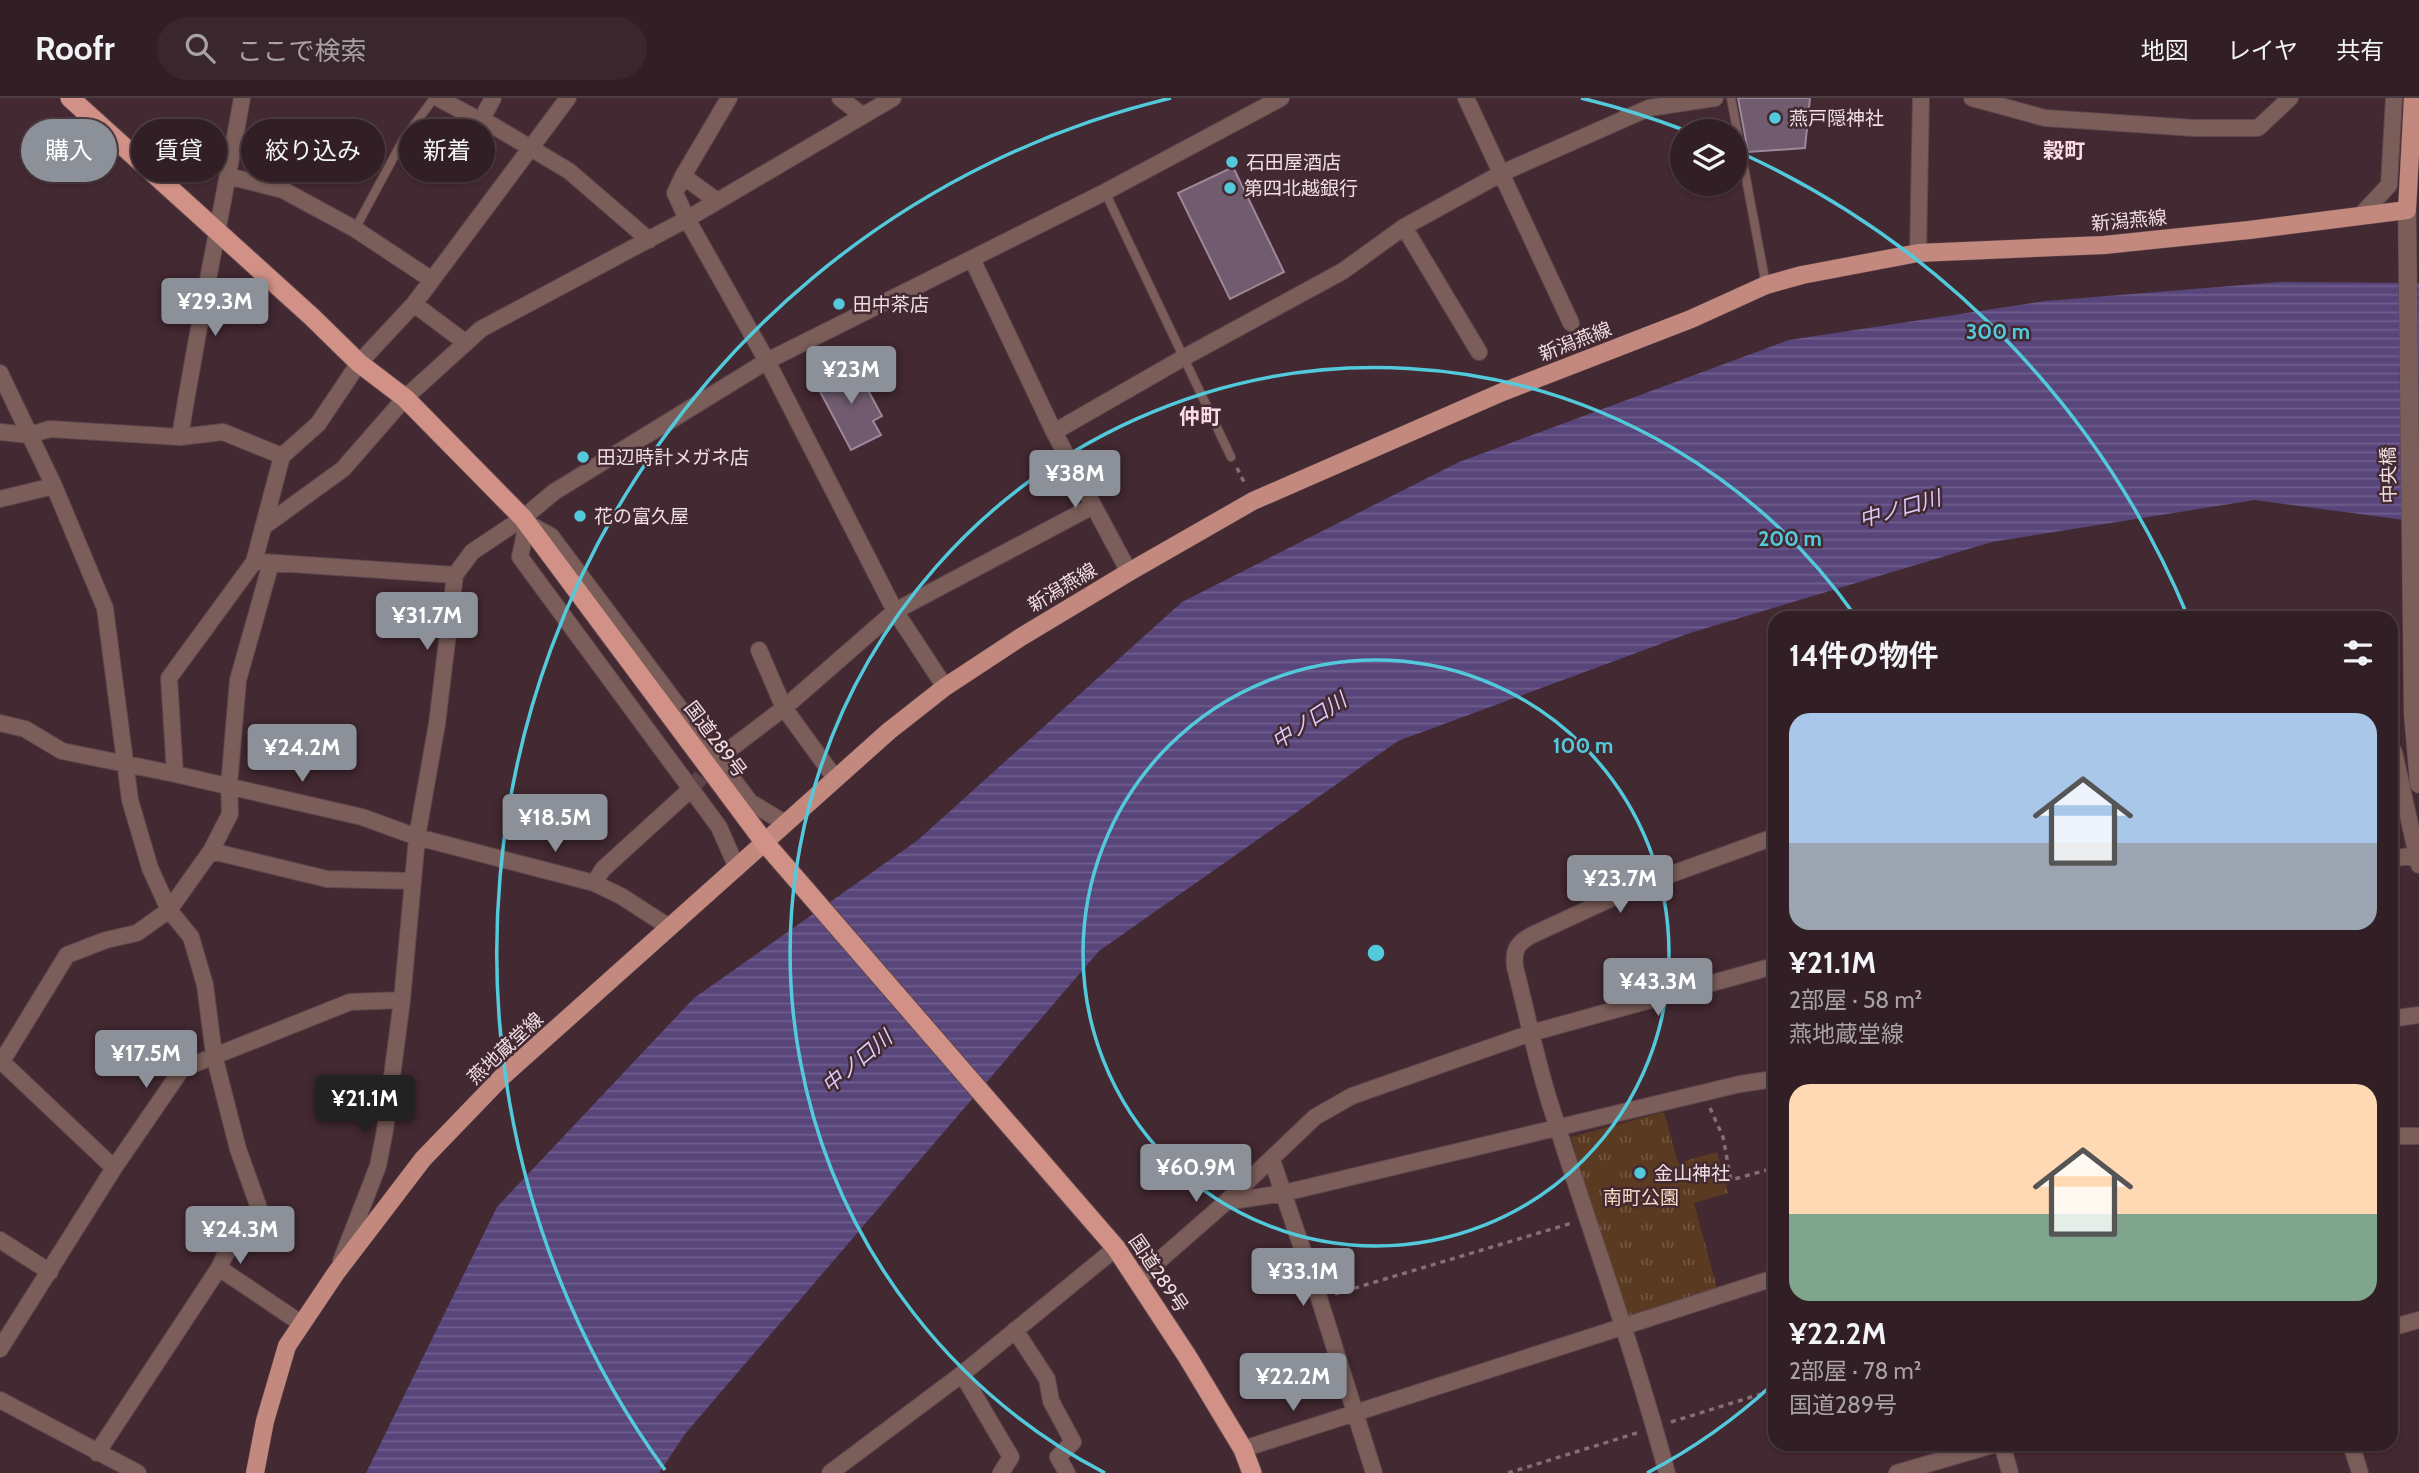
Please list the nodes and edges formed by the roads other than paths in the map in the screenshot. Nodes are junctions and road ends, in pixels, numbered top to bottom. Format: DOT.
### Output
graph roads {
  1 [pos="70,98"];
  2 [pos="242,98"];
  3 [pos="436,98"];
  4 [pos="493,98"];
  5 [pos="568,98"];
  6 [pos="729,98"];
  7 [pos="840,98"];
  8 [pos="893,98"];
  9 [pos="1281,98"];
  10 [pos="1466,98"];
  11 [pos="1715,98"];
  12 [pos="1731,98"];
  13 [pos="1922,98"];
  14 [pos="1972,98"];
  15 [pos="2290,98"];
  16 [pos="2394,98"];
  17 [pos="2413,98"];
  18 [pos="863,116"];
  19 [pos="477,119"];
  20 [pos="482,119"];
  21 [pos="495,127"];
  22 [pos="529,147"];
  23 [pos="1503,173"];
  24 [pos="228,176"];
  25 [pos="682,176"];
  26 [pos="1105,192"];
  27 [pos="717,201"];
  28 [pos="2407,209"];
  29 [pos="2361,215"];
  30 [pos="687,219"];
  31 [pos="1404,228"];
  32 [pos="355,229"];
  33 [pos="218,233"];
  34 [pos="649,240"];
  35 [pos="1918,253"];
  36 [pos="972,259"];
  37 [pos="432,280"];
  38 [pos="1766,285"];
  39 [pos="414,304"];
  40 [pos="1572,323"];
  41 [pos="466,343"];
  42 [pos="1479,352"];
  43 [pos="1183,358"];
  44 [pos="767,361"];
  45 [pos="359,363"];
  46 [pos="0,373"];
  47 [pos="405,398"];
  48 [pos="0,432"];
  49 [pos="1054,432"];
  50 [pos="29,435"];
  51 [pos="180,437"];
  52 [pos="282,456"];
  53 [pos="1231,457"];
  54 [pos="54,486"];
  55 [pos="0,499"];
  56 [pos="1093,506"];
  57 [pos="525,520"];
  58 [pos="263,527"];
  59 [pos="254,562"];
  60 [pos="271,563"];
  61 [pos="1129,572"];
  62 [pos="455,575"];
  63 [pos="895,611"];
  64 [pos="759,650"];
  65 [pos="945,687"];
  66 [pos="784,708"];
  67 [pos="0,723"];
  68 [pos="717,759"];
  69 [pos="125,765"];
  70 [pos="2398,770"];
  71 [pos="175,774"];
  72 [pos="835,778"];
  73 [pos="2419,784"];
  74 [pos="229,786"];
  75 [pos="691,789"];
  76 [pos="785,823"];
  77 [pos="416,837"];
  78 [pos="1768,839"];
  79 [pos="765,843"];
  80 [pos="211,851"];
  81 [pos="2398,859"];
  82 [pos="2418,860"];
  83 [pos="737,868"];
  84 [pos="413,881"];
  85 [pos="594,883"];
  86 [pos="169,911"];
  87 [pos="669,927"];
  88 [pos="1768,969"];
  89 [pos="402,1000"];
  90 [pos="2419,1015"];
  91 [pos="2398,1018"];
  92 [pos="1531,1033"];
  93 [pos="214,1055"];
  94 [pos="1,1060"];
  95 [pos="1768,1080"];
  96 [pos="1558,1127"];
  97 [pos="2398,1136"];
  98 [pos="2419,1136"];
  99 [pos="1272,1160"];
  100 [pos="114,1168"];
  101 [pos="1284,1193"];
  102 [pos="1226,1202"];
  103 [pos="0,1240"];
  104 [pos="1110,1241"];
  105 [pos="219,1268"];
  106 [pos="50,1272"];
  107 [pos="336,1273"];
  108 [pos="1138,1279"];
  109 [pos="1768,1280"];
  110 [pos="2419,1320"];
  111 [pos="303,1324"];
  112 [pos="1622,1325"];
  113 [pos="2398,1326"];
  114 [pos="1015,1330"];
  115 [pos="0,1349"];
  116 [pos="962,1374"];
  117 [pos="0,1400"];
  118 [pos="1355,1413"];
  119 [pos="1243,1449"];
  120 [pos="1972,1451"];
  121 [pos="2004,1451"];
  122 [pos="2353,1451"];
  123 [pos="97,1453"];
  124 [pos="138,1473"];
  125 [pos="255,1473"];
  126 [pos="830,1473"];
  127 [pos="1001,1473"];
  128 [pos="1067,1473"];
  129 [pos="1252,1473"];
  130 [pos="1374,1473"];
  131 [pos="1667,1473"];
  132 [pos="1897,1473"];
  133 [pos="2010,1473"];
  134 [pos="2360,1473"];
  1 -- 33 [label="highway, 国道289号"];
  2 -- 24 [label="street"];
  3 -- 19 [label="street"];
  3 -- 32 [label="lane"];
  4 -- 20 [label="street"];
  5 -- 22 [label="street"];
  6 -- 25 [label="street"];
  7 -- 18 [label="street"];
  8 -- 18 [label="street"];
  9 -- 26 [label="street"];
  10 -- 23 [label="street"];
  11 -- 23 [label="street"];
  12 -- 38 [label="lane"];
  13 -- 35 [label="street"];
  14 -- 15 [label="street"];
  16 -- 29 [label="street"];
  17 -- 28 [label="main road"];
  18 -- 27 [label="street"];
  21 -- 22 [label="street"];
  22 -- 34 [label="street"];
  22 -- 37 [label="street"];
  23 -- 31 [label="street"];
  23 -- 40 [label="street"];
  24 -- 32 [label="street"];
  24 -- 33 [label="street"];
  25 -- 27 [label="street"];
  25 -- 30 [label="street"];
  26 -- 36 [label="street"];
  26 -- 43 [label="lane"];
  27 -- 30 [label="street"];
  28 -- 29 [label="main road, 新潟燕線"];
  28 -- 73 [label="street, 中央橋"];
  29 -- 35 [label="main road, 新潟燕線"];
  30 -- 34 [label="street"];
  30 -- 44 [label="street"];
  31 -- 42 [label="street"];
  31 -- 43 [label="street"];
  32 -- 37 [label="street"];
  33 -- 45 [label="highway, 国道289号"];
  33 -- 51 [label="street"];
  34 -- 41 [label="street"];
  35 -- 38 [label="main road, 新潟燕線"];
  36 -- 44 [label="street"];
  36 -- 49 [label="street"];
  37 -- 39 [label="street"];
  38 -- 61 [label="main road, 新潟燕線"];
  39 -- 41 [label="street"];
  39 -- 45 [label="street"];
  41 -- 47 [label="street"];
  43 -- 49 [label="street"];
  43 -- 53 [label="lane"];
  44 -- 57 [label="street"];
  44 -- 63 [label="street"];
  45 -- 47 [label="highway, 国道289号"];
  45 -- 52 [label="street"];
  46 -- 50 [label="street"];
  47 -- 57 [label="highway, 国道289号"];
  47 -- 58 [label="street"];
  48 -- 50 [label="street"];
  49 -- 56 [label="street"];
  50 -- 51 [label="street"];
  50 -- 54 [label="street"];
  51 -- 52 [label="street"];
  52 -- 58 [label="street"];
  54 -- 55 [label="street"];
  54 -- 69 [label="street"];
  56 -- 61 [label="street"];
  56 -- 63 [label="street"];
  57 -- 62 [label="street"];
  57 -- 68 [label="street"];
  57 -- 75 [label="street"];
  57 -- 79 [label="highway, 国道289号"];
  58 -- 59 [label="street"];
  59 -- 60 [label="street"];
  59 -- 71 [label="street"];
  60 -- 62 [label="street"];
  60 -- 74 [label="street"];
  61 -- 65 [label="main road, 新潟燕線"];
  62 -- 77 [label="street"];
  63 -- 65 [label="street"];
  63 -- 66 [label="street"];
  64 -- 66 [label="street"];
  65 -- 72 [label="main road, 新潟燕線"];
  66 -- 68 [label="street"];
  66 -- 72 [label="street"];
  67 -- 69 [label="street"];
  68 -- 76 [label="street"];
  69 -- 71 [label="street"];
  69 -- 86 [label="street"];
  70 -- 82 [label="street"];
  71 -- 74 [label="street"];
  72 -- 76 [label="main road, 新潟燕線"];
  74 -- 77 [label="street"];
  74 -- 80 [label="street"];
  75 -- 83 [label="street"];
  75 -- 85 [label="street"];
  76 -- 79 [label="main road, 新潟燕線"];
  77 -- 84 [label="street"];
  77 -- 85 [label="street"];
  78 -- 92 [label="street"];
  79 -- 83 [label="main road, 燕地蔵堂線"];
  79 -- 104 [label="highway, 国道289号"];
  80 -- 84 [label="street"];
  80 -- 86 [label="street"];
  81 -- 82 [label="street"];
  83 -- 87 [label="main road, 燕地蔵堂線"];
  84 -- 89 [label="street"];
  85 -- 87 [label="street"];
  86 -- 93 [label="street"];
  86 -- 94 [label="street"];
  87 -- 107 [label="main road, 燕地蔵堂線"];
  88 -- 92 [label="street"];
  89 -- 93 [label="street"];
  89 -- 107 [label="street"];
  90 -- 91 [label="street"];
  92 -- 96 [label="street"];
  92 -- 99 [label="street"];
  93 -- 100 [label="street"];
  93 -- 105 [label="street"];
  94 -- 100 [label="street"];
  95 -- 96 [label="street"];
  96 -- 101 [label="street"];
  96 -- 112 [label="street"];
  97 -- 98 [label="street"];
  99 -- 101 [label="street"];
  99 -- 102 [label="street"];
  100 -- 106 [label="street"];
  101 -- 102 [label="street"];
  101 -- 118 [label="street"];
  102 -- 108 [label="street"];
  103 -- 106 [label="street"];
  104 -- 108 [label="highway, 国道289号"];
  104 -- 114 [label="street"];
  105 -- 111 [label="street"];
  105 -- 123 [label="street"];
  106 -- 115 [label="street"];
  107 -- 111 [label="main road, 燕地蔵堂線"];
  108 -- 119 [label="highway, 国道289号"];
  109 -- 112 [label="street"];
  110 -- 113 [label="street"];
  111 -- 125 [label="main road, 燕地蔵堂線"];
  112 -- 118 [label="street"];
  112 -- 131 [label="street"];
  114 -- 116 [label="street"];
  114 -- 128 [label="street"];
  116 -- 126 [label="street"];
  116 -- 127 [label="street"];
  117 -- 123 [label="street"];
  118 -- 119 [label="street"];
  118 -- 130 [label="street"];
  119 -- 129 [label="highway, 国道289号"];
  120 -- 132 [label="street"];
  121 -- 133 [label="street"];
  122 -- 134 [label="street"];
  123 -- 124 [label="street"];
}
